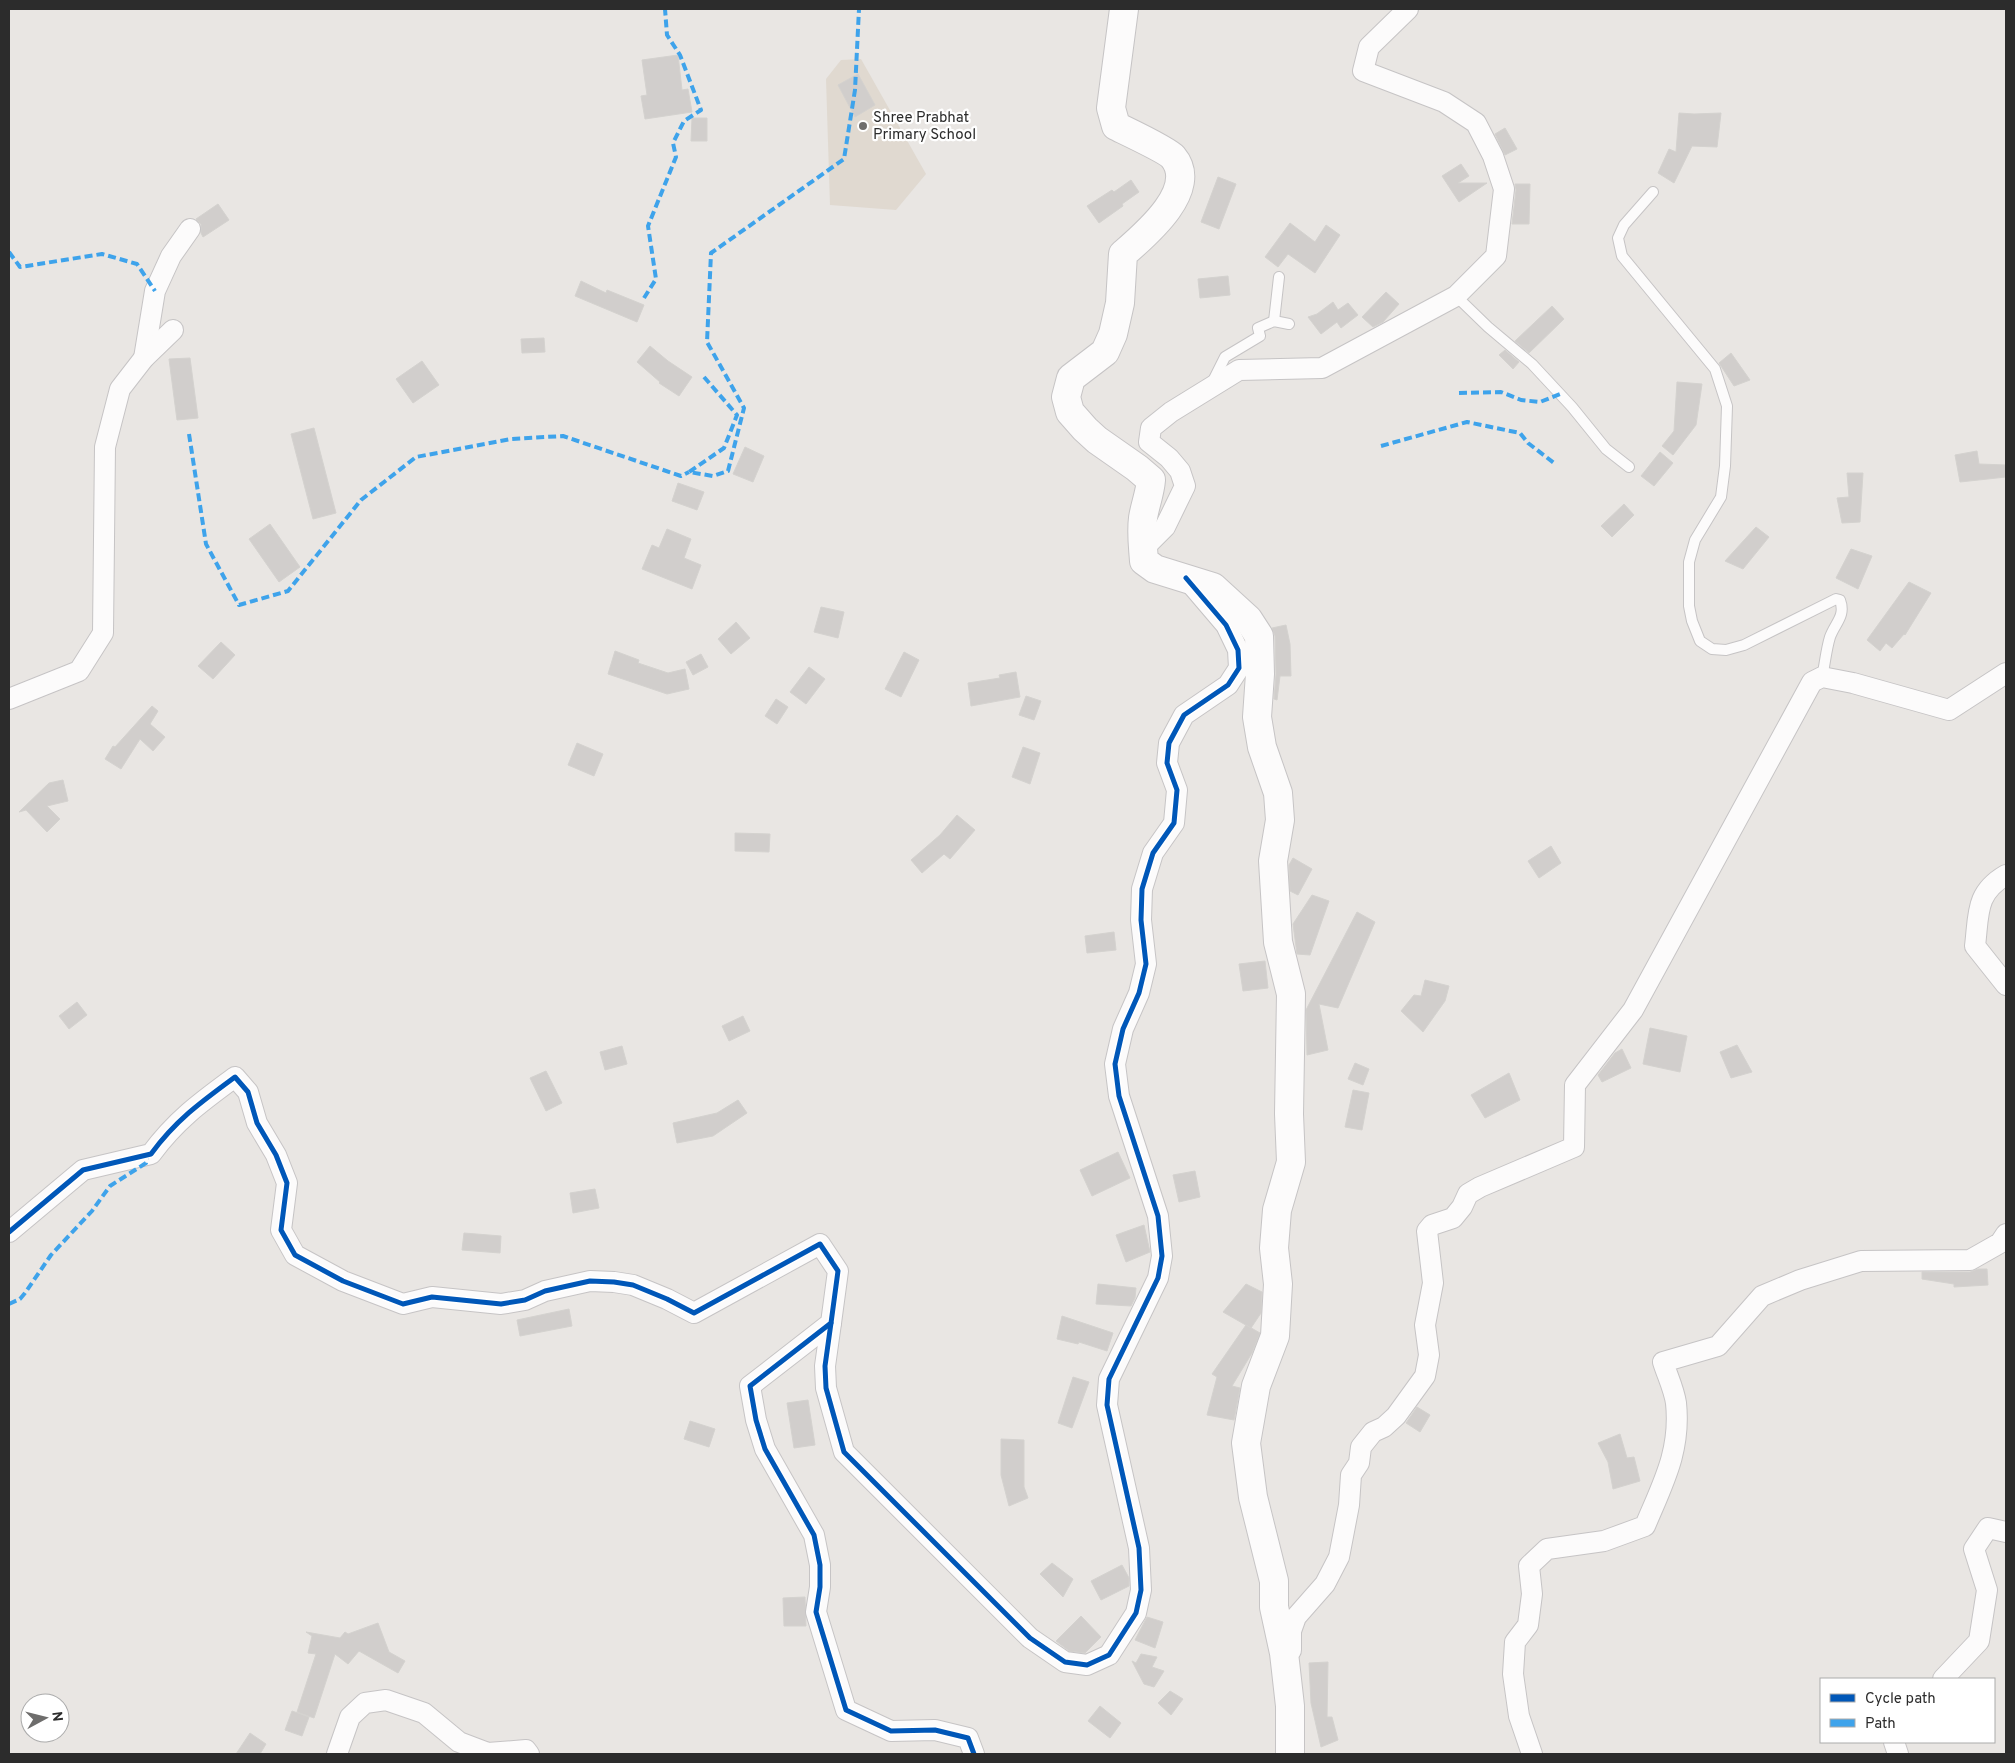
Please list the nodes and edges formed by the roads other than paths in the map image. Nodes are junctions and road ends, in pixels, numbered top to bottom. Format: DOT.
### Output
graph roads {
  1 [pos="1124,9"];
  2 [pos="1408,9"];
  3 [pos="1654,192"];
  4 [pos="190,229"];
  5 [pos="1279,277"];
  6 [pos="1456,296"];
  7 [pos="1274,321"];
  8 [pos="1289,324"];
  9 [pos="174,330"];
  10 [pos="144,358"];
  11 [pos="1209,388"];
  12 [pos="1629,467"];
  13 [pos="1143,549"];
  14 [pos="1186,578"];
  15 [pos="2006,673"];
  16 [pos="1822,677"];
  17 [pos="9,699"];
  18 [pos="2006,875"];
  19 [pos="2006,985"];
  20 [pos="9,1232"];
  21 [pos="2006,1234"];
  22 [pos="831,1323"];
  23 [pos="2006,1532"];
  24 [pos="1284,1653"];
  25 [pos="1944,1678"];
  26 [pos="337,1754"];
  27 [pos="529,1754"];
  28 [pos="974,1754"];
  29 [pos="1290,1754"];
  30 [pos="1532,1754"];
  1 -- 13 [label="main road"];
  2 -- 6 [label="street"];
  3 -- 16 [label="lane"];
  4 -- 10 [label="street"];
  5 -- 7 [label="lane"];
  6 -- 11 [label="street"];
  6 -- 12 [label="lane"];
  7 -- 8 [label="lane"];
  7 -- 11 [label="lane"];
  9 -- 10 [label="street"];
  10 -- 17 [label="street"];
  11 -- 13 [label="street"];
  13 -- 14 [label="main road"];
  14 -- 22 [label="street"];
  14 -- 24 [label="main road"];
  15 -- 16 [label="street"];
  16 -- 24 [label="street"];
  18 -- 19 [label="street"];
  20 -- 22 [label="street"];
  21 -- 30 [label="street"];
  22 -- 28 [label="street"];
  23 -- 25 [label="street"];
  24 -- 29 [label="main road"];
  26 -- 27 [label="street"];
}
